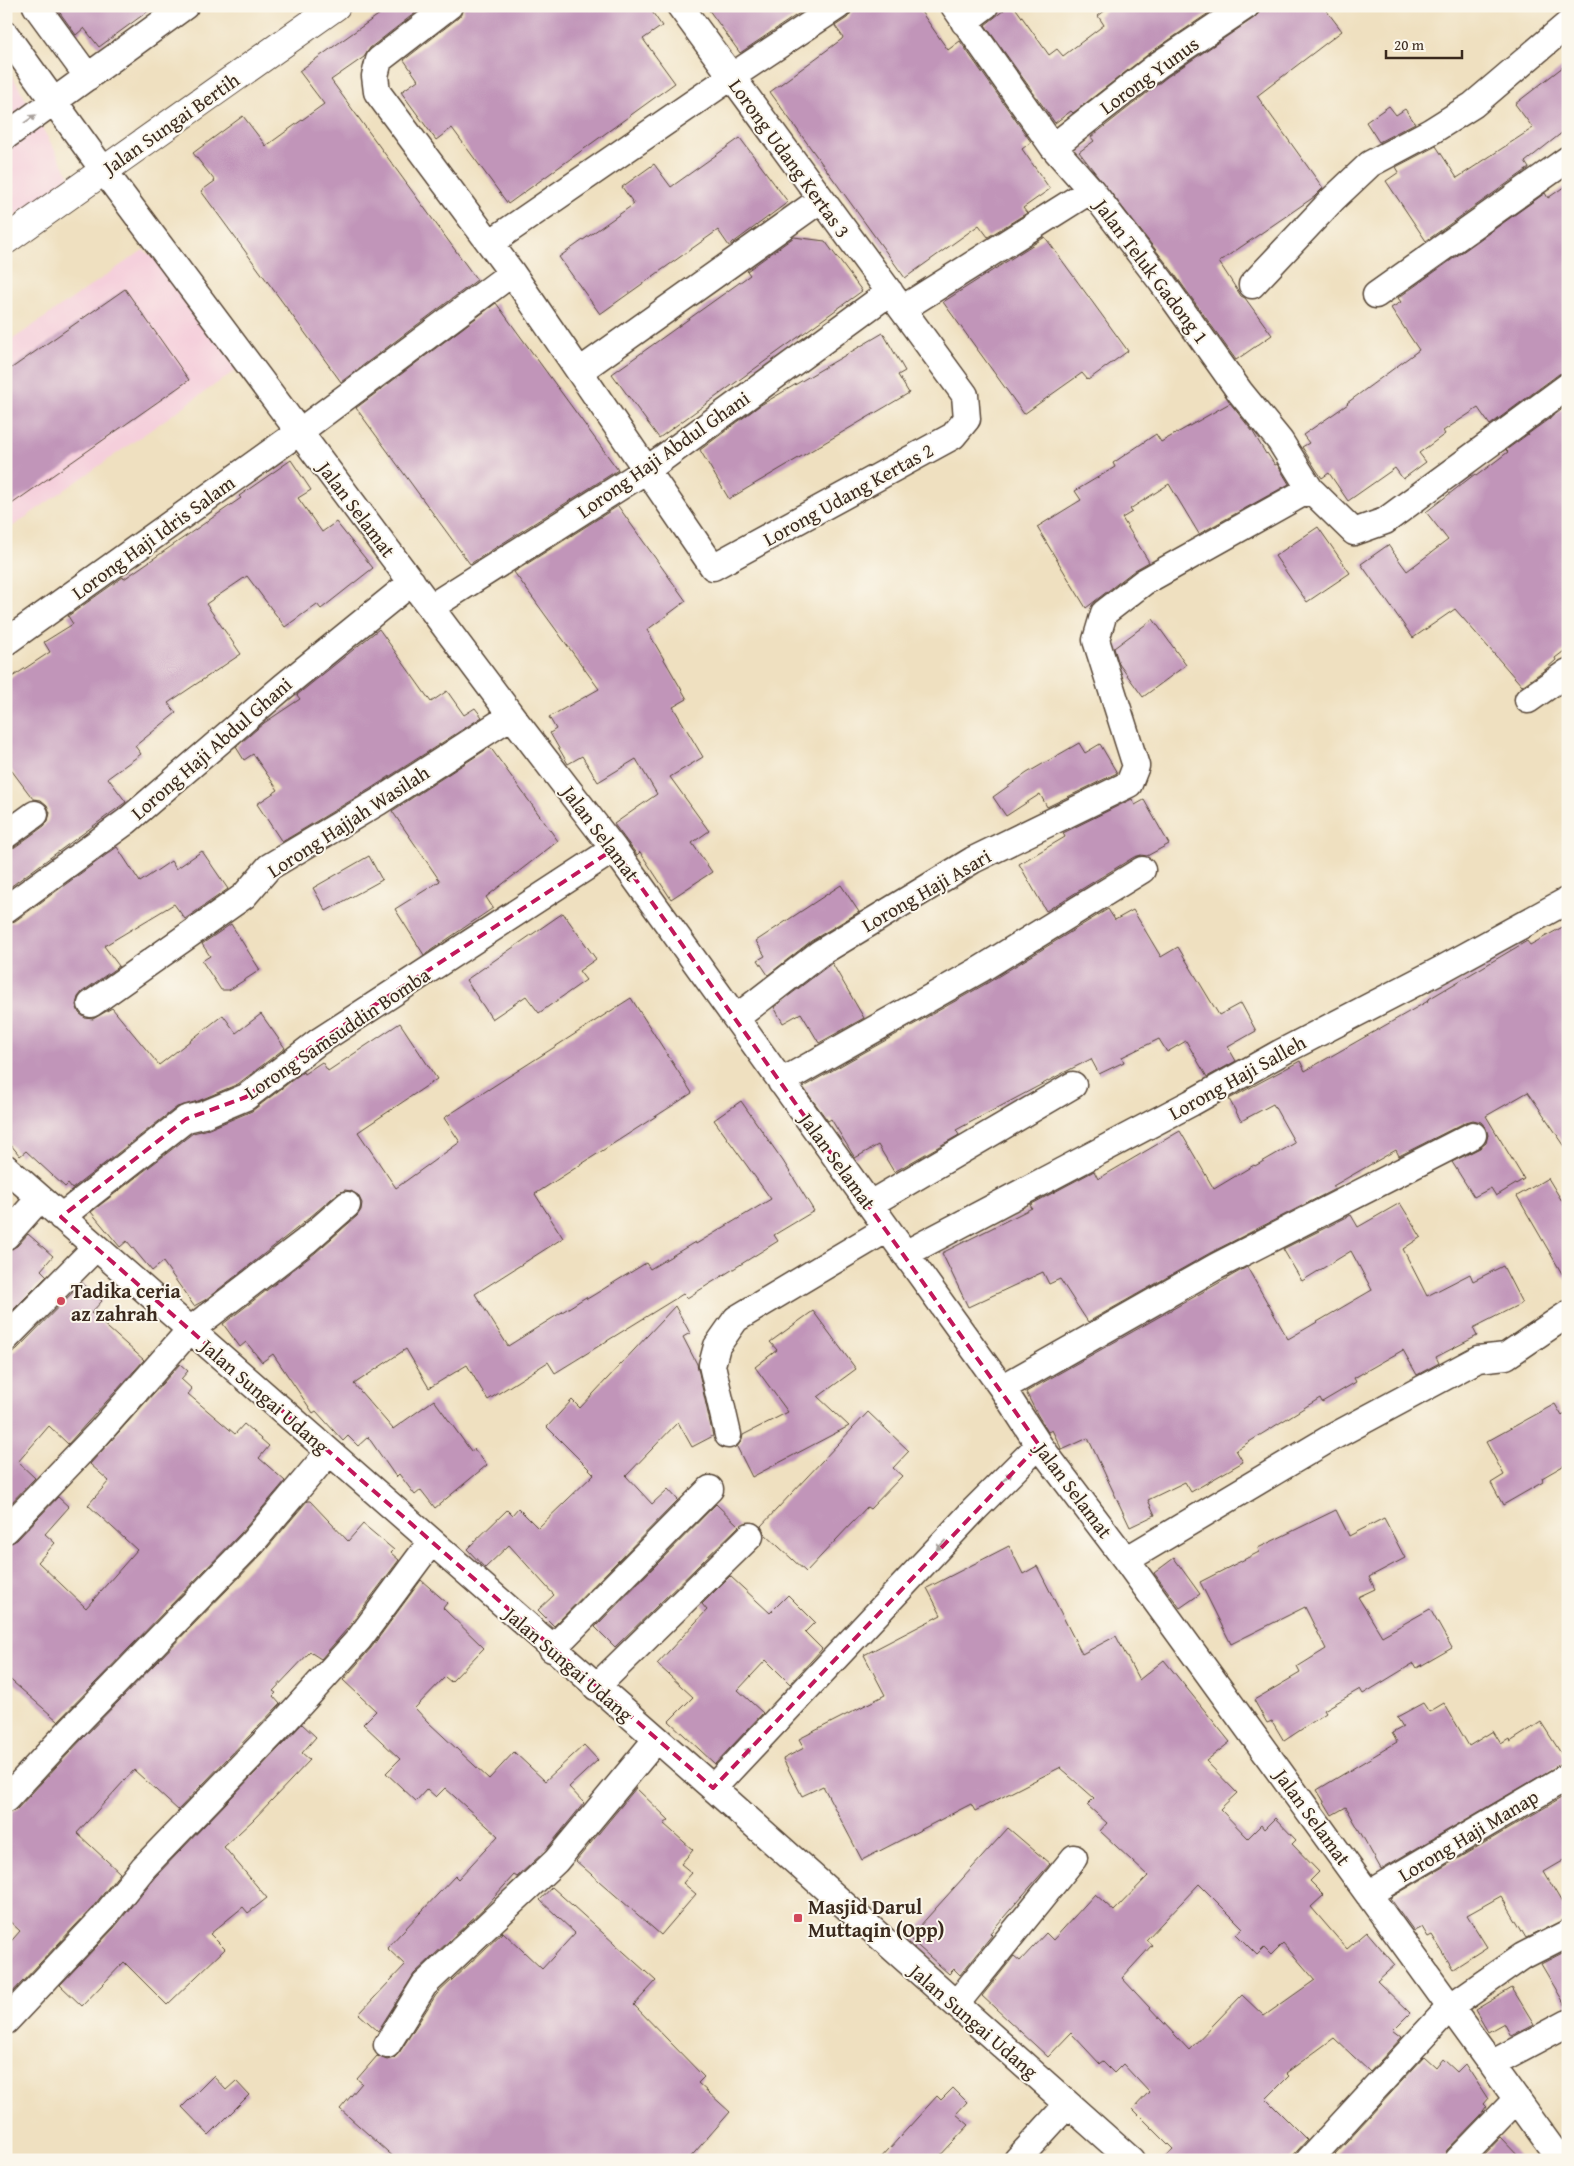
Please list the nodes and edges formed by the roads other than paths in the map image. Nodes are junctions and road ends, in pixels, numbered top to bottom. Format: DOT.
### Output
graph roads {
  1 [pos="36,6"];
  2 [pos="185,6"];
  3 [pos="336,6"];
  4 [pos="450,6"];
  5 [pos="680,6"];
  6 [pos="838,6"];
  7 [pos="985,6"];
  8 [pos="1246,6"];
  9 [pos="959,14"];
  10 [pos="1568,24"];
  11 [pos="6,35"];
  12 [pos="88,77"];
  13 [pos="731,77"];
  14 [pos="54,102"];
  15 [pos="6,136"];
  16 [pos="1053,147"];
  17 [pos="1568,159"];
  18 [pos="104,170"];
  19 [pos="1091,190"];
  20 [pos="820,200"];
  21 [pos="6,240"];
  22 [pos="490,243"];
  23 [pos="512,273"];
  24 [pos="1252,285"];
  25 [pos="1376,296"];
  26 [pos="896,300"];
  27 [pos="580,371"];
  28 [pos="1568,386"];
  29 [pos="299,432"];
  30 [pos="648,469"];
  31 [pos="1310,489"];
  32 [pos="412,582"];
  33 [pos="431,607"];
  34 [pos="6,642"];
  35 [pos="1568,672"];
  36 [pos="1528,700"];
  37 [pos="512,716"];
  38 [pos="35,814"];
  39 [pos="6,836"];
  40 [pos="614,849"];
  41 [pos="1142,870"];
  42 [pos="1568,900"];
  43 [pos="6,909"];
  44 [pos="91,1004"];
  45 [pos="736,1018"];
  46 [pos="781,1082"];
  47 [pos="1073,1085"];
  48 [pos="1473,1135"];
  49 [pos="6,1168"];
  50 [pos="40,1198"];
  51 [pos="870,1204"];
  52 [pos="346,1205"];
  53 [pos="61,1217"];
  54 [pos="887,1228"];
  55 [pos="6,1236"];
  56 [pos="96,1247"];
  57 [pos="905,1254"];
  58 [pos="1568,1314"];
  59 [pos="190,1330"];
  60 [pos="6,1338"];
  61 [pos="1002,1388"];
  62 [pos="728,1435"];
  63 [pos="1039,1444"];
  64 [pos="329,1452"];
  65 [pos="710,1489"];
  66 [pos="6,1530"];
  67 [pos="750,1536"];
  68 [pos="431,1542"];
  69 [pos="1126,1560"];
  70 [pos="552,1649"];
  71 [pos="596,1687"];
  72 [pos="656,1740"];
  73 [pos="1568,1776"];
  74 [pos="713,1788"];
  75 [pos="6,1799"];
  76 [pos="1074,1858"];
  77 [pos="1368,1894"];
  78 [pos="1568,1932"];
  79 [pos="956,2004"];
  80 [pos="1450,2007"];
  81 [pos="6,2021"];
  82 [pos="1568,2023"];
  83 [pos="387,2045"];
  84 [pos="1491,2064"];
  85 [pos="1517,2099"];
  86 [pos="1068,2104"];
  87 [pos="1017,2160"];
  88 [pos="1131,2160"];
  89 [pos="1309,2160"];
  90 [pos="1458,2160"];
  91 [pos="1561,2160"];
  1 -- 12 [label="street"];
  2 -- 12 [label="street"];
  3 -- 18 [label="main road, Jalan Sungai Bertih"];
  4 -- 22 [label="street"];
  5 -- 13 [label="street, Lorong Udang Kertas 3"];
  6 -- 13 [label="street"];
  7 -- 9 [label="street"];
  8 -- 16 [label="street, Lorong Yunus"];
  9 -- 16 [label="street, Jalan Teluk Gadong 1"];
  10 -- 24 [label="street"];
  11 -- 14 [label="street, Jalan Selamat"];
  12 -- 14 [label="street"];
  13 -- 20 [label="street, Lorong Udang Kertas 3"];
  13 -- 22 [label="street"];
  15 -- 14 [label="street, one-way"];
  14 -- 18 [label="street, Jalan Selamat"];
  16 -- 19 [label="street, Jalan Teluk Gadong 1"];
  17 -- 25 [label="street"];
  18 -- 21 [label="main road, Jalan Sungai Bertih"];
  18 -- 29 [label="street, Jalan Selamat"];
  19 -- 26 [label="street, Lorong Haji Abdul Ghani"];
  19 -- 31 [label="street, Jalan Teluk Gadong 1"];
  20 -- 26 [label="street, Lorong Udang Kertas 3"];
  20 -- 27 [label="street"];
  22 -- 23 [label="street"];
  23 -- 27 [label="street"];
  23 -- 29 [label="street, Lorong Haji Idris Salam"];
  26 -- 30 [label="street, Lorong Haji Abdul Ghani"];
  26 -- 30 [label="street, Lorong Udang Kertas 2"];
  27 -- 30 [label="street"];
  28 -- 31 [label="street, Jalan Teluk Gadong 1"];
  29 -- 32 [label="street, Jalan Selamat"];
  29 -- 34 [label="street, Lorong Haji Idris Salam"];
  30 -- 33 [label="street, Lorong Haji Abdul Ghani"];
  31 -- 45 [label="street, Lorong Haji Asari"];
  32 -- 33 [label="street, Jalan Selamat"];
  32 -- 43 [label="street, Lorong Haji Abdul Ghani"];
  33 -- 37 [label="street, Jalan Selamat"];
  35 -- 36 [label="street"];
  37 -- 40 [label="street, Jalan Selamat"];
  37 -- 44 [label="street, Lorong Hajjah Wasilah"];
  38 -- 39 [label="street"];
  40 -- 45 [label="street, Jalan Selamat"];
  40 -- 53 [label="street, Lorong Samsuddin Bomba"];
  41 -- 46 [label="street"];
  42 -- 57 [label="street, Lorong Haji Salleh"];
  45 -- 46 [label="street, Jalan Selamat"];
  46 -- 51 [label="street, Jalan Selamat"];
  47 -- 51 [label="street"];
  48 -- 61 [label="street"];
  49 -- 50 [label="street, Jalan Sungai Udang"];
  50 -- 53 [label="street, Jalan Sungai Udang"];
  50 -- 55 [label="street"];
  51 -- 54 [label="street, Jalan Selamat"];
  52 -- 59 [label="street"];
  53 -- 56 [label="street, Jalan Sungai Udang"];
  54 -- 57 [label="street, Jalan Selamat"];
  54 -- 62 [label="street"];
  56 -- 59 [label="street, Jalan Sungai Udang"];
  56 -- 60 [label="street"];
  57 -- 61 [label="street, Jalan Selamat"];
  58 -- 69 [label="street"];
  59 -- 64 [label="street, Jalan Sungai Udang"];
  59 -- 66 [label="street"];
  61 -- 63 [label="street, Jalan Selamat"];
  63 -- 69 [label="street, Jalan Selamat"];
  74 -- 63 [label="street, one-way"];
  64 -- 68 [label="street, Jalan Sungai Udang"];
  64 -- 75 [label="street"];
  65 -- 70 [label="street"];
  67 -- 71 [label="street"];
  68 -- 70 [label="street, Jalan Sungai Udang"];
  68 -- 81 [label="street"];
  69 -- 77 [label="street, Jalan Selamat"];
  70 -- 71 [label="street, Jalan Sungai Udang"];
  71 -- 72 [label="street, Jalan Sungai Udang"];
  72 -- 74 [label="street, Jalan Sungai Udang"];
  72 -- 83 [label="street"];
  73 -- 77 [label="street, Lorong Haji Manap"];
  74 -- 79 [label="street, Jalan Sungai Udang"];
  76 -- 79 [label="street"];
  77 -- 80 [label="street, Jalan Selamat"];
  78 -- 80 [label="street"];
  79 -- 86 [label="street, Jalan Sungai Udang"];
  80 -- 84 [label="street, Jalan Selamat"];
  80 -- 89 [label="street"];
  82 -- 84 [label="street"];
  84 -- 85 [label="street, Jalan Selamat"];
  85 -- 90 [label="street"];
  85 -- 91 [label="street, Jalan Selamat"];
  86 -- 87 [label="street"];
  86 -- 88 [label="street, Jalan Sungai Udang"];
}
